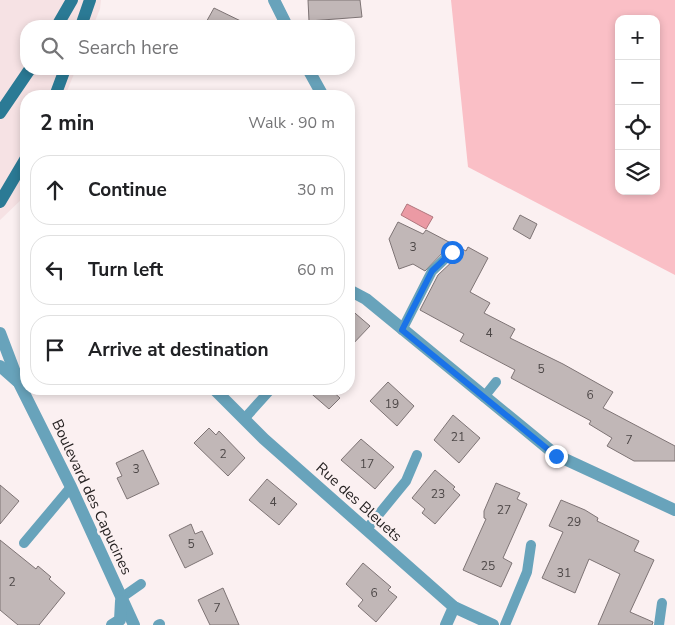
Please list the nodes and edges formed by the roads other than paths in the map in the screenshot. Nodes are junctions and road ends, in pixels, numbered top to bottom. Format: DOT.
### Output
graph roads {
  1 [pos="72,0"];
  2 [pos="90,0"];
  3 [pos="274,0"];
  4 [pos="60,20"];
  5 [pos="83,20"];
  6 [pos="284,20"];
  7 [pos="26,75"];
  8 [pos="63,75"];
  9 [pos="312,75"];
  10 [pos="57,90"];
  11 [pos="320,90"];
  12 [pos="0,113"];
  13 [pos="20,168"];
  14 [pos="0,202"];
  15 [pos="452,252"];
  16 [pos="355,293"];
  17 [pos="402,330"];
  18 [pos="0,332"];
  19 [pos="0,366"];
  20 [pos="20,375"];
  21 [pos="20,379"];
  22 [pos="496,382"];
  23 [pos="29,395"];
  24 [pos="220,395"];
  25 [pos="266,395"];
  26 [pos="484,397"];
  27 [pos="244,419"];
  28 [pos="417,456"];
  29 [pos="71,486"];
  30 [pos="675,510"];
  31 [pos="366,530"];
  32 [pos="24,543"];
  33 [pos="531,546"];
  34 [pos="141,584"];
  35 [pos="121,598"];
  36 [pos="662,603"];
  37 [pos="454,607"];
  38 [pos="112,625"];
  39 [pos="134,625"];
  40 [pos="446,625"];
  41 [pos="492,625"];
  42 [pos="506,625"];
  43 [pos="659,625"];
  1 -- 4 [label="main road"];
  2 -- 5 [label="main road"];
  3 -- 6 [label="street"];
  7 -- 12 [label="main road"];
  8 -- 10 [label="main road"];
  9 -- 11 [label="street"];
  13 -- 14 [label="main road"];
  15 -- 17 [label="lane"];
  16 -- 17 [label="street"];
  17 -- 26 [label="street"];
  18 -- 20 [label="street, Boulevard des Capucines"];
  19 -- 21 [label="street, Boulevard des Capucines"];
  22 -- 26 [label="lane"];
  23 -- 29 [label="street, Boulevard des Capucines"];
  24 -- 27 [label="street, Rue des Bleuets"];
  25 -- 27 [label="lane"];
  26 -- 30 [label="street"];
  27 -- 31 [label="street, Rue des Bleuets"];
  28 -- 31 [label="lane"];
  29 -- 32 [label="lane"];
  29 -- 35 [label="street, Boulevard des Capucines"];
  31 -- 37 [label="street, Rue des Bleuets"];
  33 -- 42 [label="lane"];
  34 -- 35 [label="lane"];
  35 -- 38 [label="street"];
  35 -- 39 [label="street, Boulevard des Capucines"];
  36 -- 43 [label="lane"];
  37 -- 40 [label="street"];
  37 -- 41 [label="street, Rue des Bleuets"];
}
